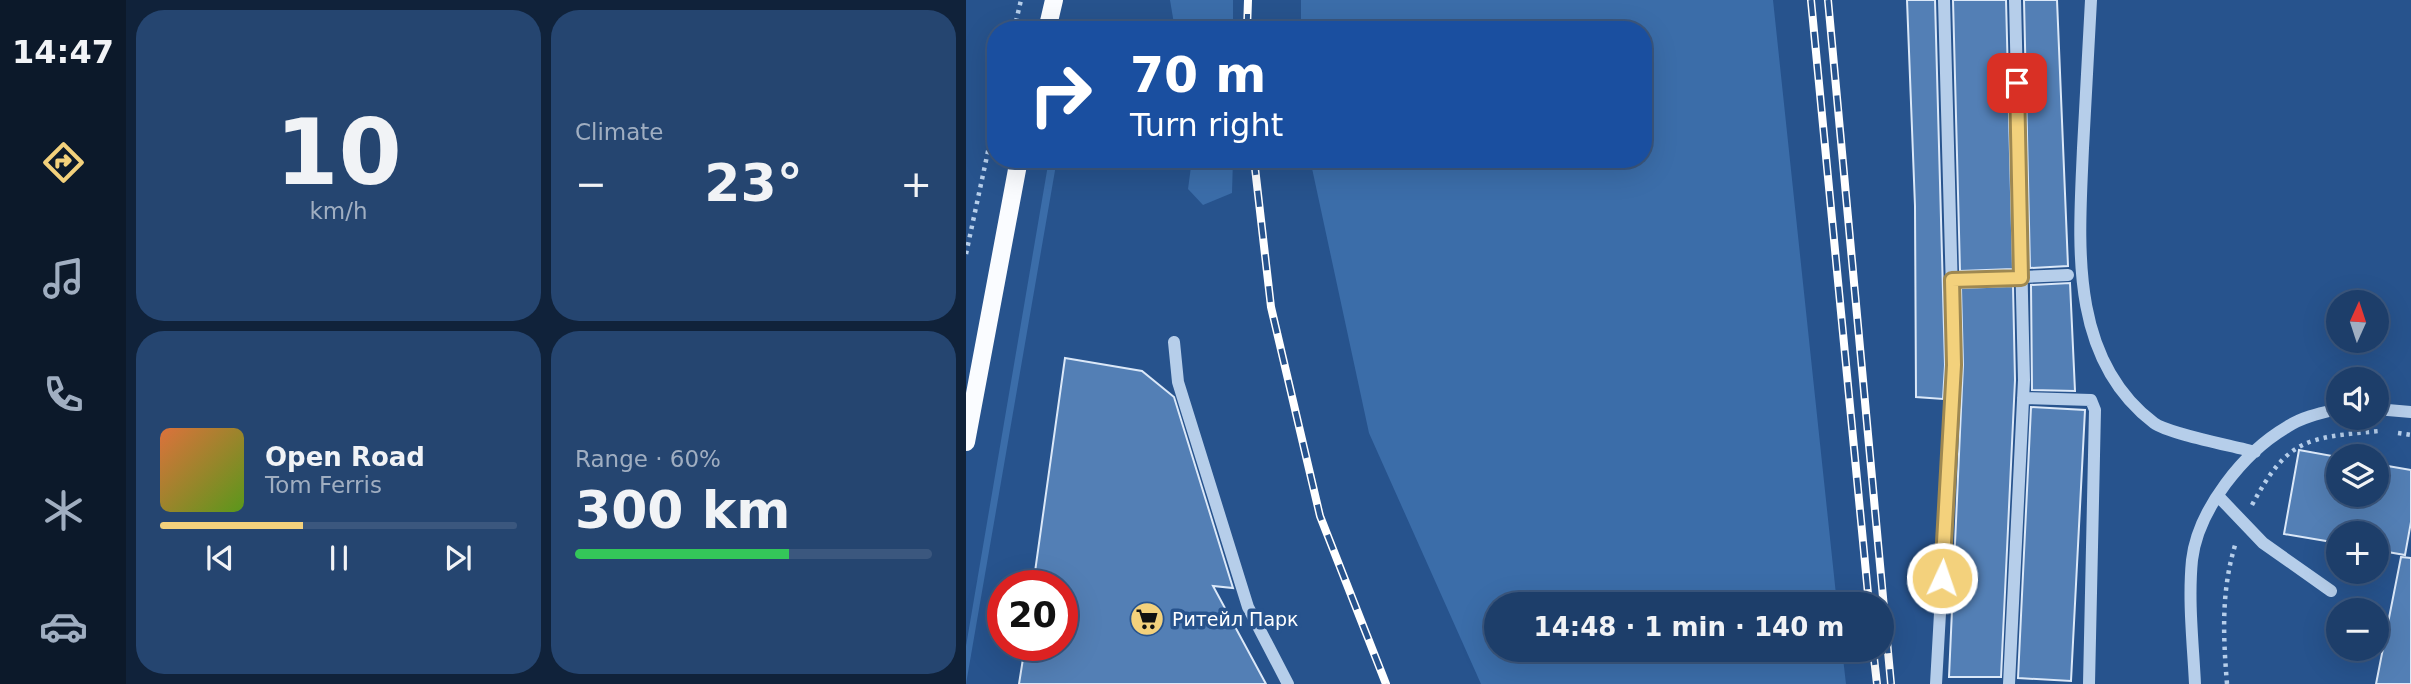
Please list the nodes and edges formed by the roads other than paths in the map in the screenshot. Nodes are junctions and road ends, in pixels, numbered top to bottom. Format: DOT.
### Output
graph roads {
  1 [pos="1055,0"];
  2 [pos="1944,0"];
  3 [pos="2015,0"];
  4 [pos="2091,0"];
  5 [pos="1049,21"];
  6 [pos="1016,168"];
  7 [pos="2068,275"];
  8 [pos="2021,278"];
  9 [pos="1952,280"];
  10 [pos="1174,342"];
  11 [pos="2023,398"];
  12 [pos="2389,410"];
  13 [pos="2326,412"];
  14 [pos="2411,412"];
  15 [pos="966,442"];
  16 [pos="2255,452"];
  17 [pos="2219,497"];
  18 [pos="2331,591"];
  19 [pos="1288,684"];
  20 [pos="1936,684"];
  21 [pos="2009,684"];
  22 [pos="2088,684"];
  23 [pos="2195,684"];
  1 -- 5 [label="main road"];
  2 -- 9 [label="street"];
  3 -- 8 [label="street"];
  4 -- 16 [label="street"];
  6 -- 15 [label="main road"];
  7 -- 8 [label="street"];
  8 -- 9 [label="street"];
  8 -- 11 [label="street"];
  9 -- 20 [label="street"];
  10 -- 19 [label="street"];
  11 -- 21 [label="street"];
  11 -- 22 [label="street"];
  12 -- 14 [label="street"];
  13 -- 16 [label="street"];
  16 -- 17 [label="street"];
  17 -- 18 [label="street"];
  17 -- 23 [label="street"];
}
